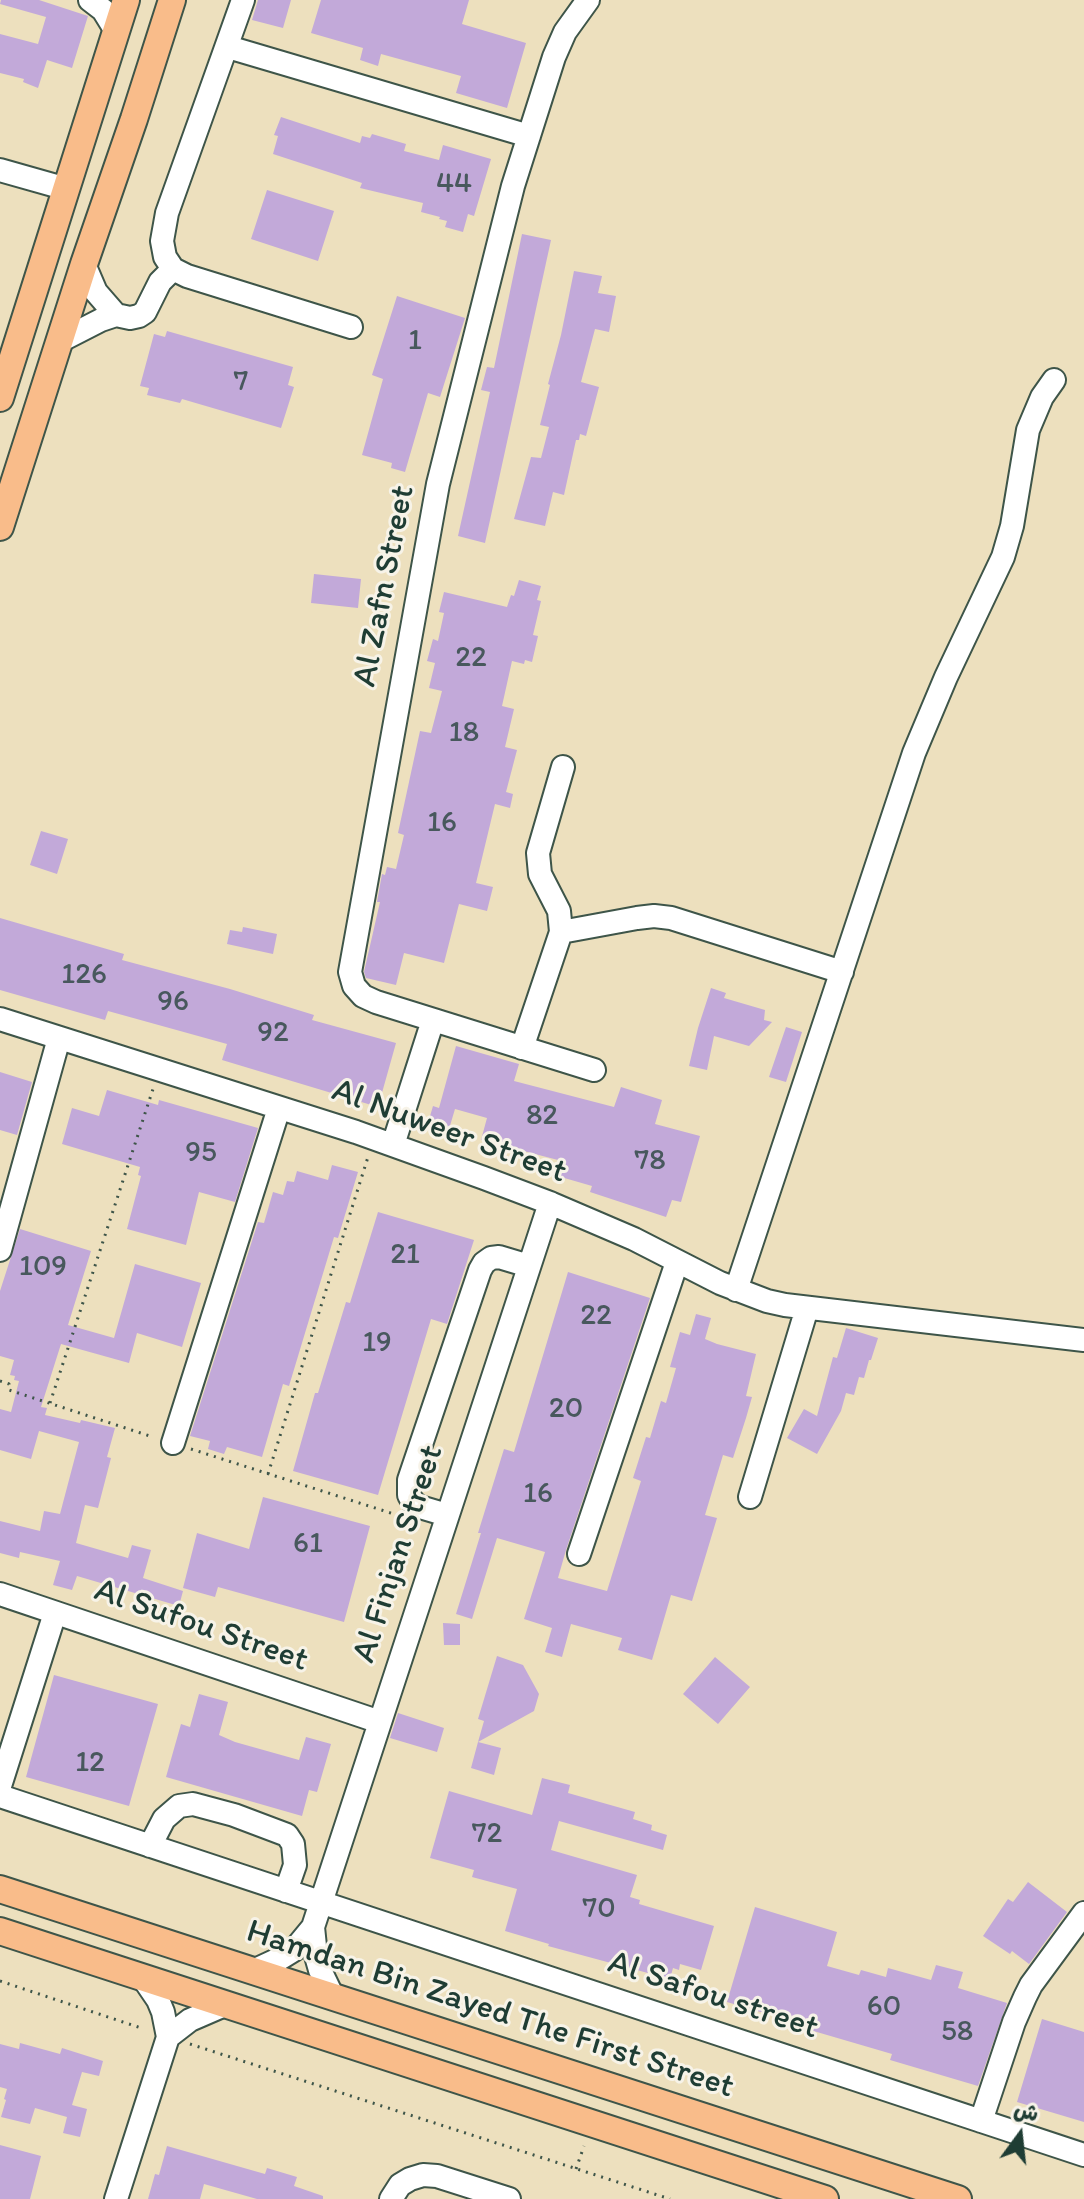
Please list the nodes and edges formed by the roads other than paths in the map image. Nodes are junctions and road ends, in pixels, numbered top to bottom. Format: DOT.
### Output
graph roads {
  1 [pos="90,0"];
  2 [pos="126,0"];
  3 [pos="172,0"];
  4 [pos="243,0"];
  5 [pos="588,0"];
  6 [pos="116,31"];
  7 [pos="228,47"];
  8 [pos="529,136"];
  9 [pos="0,170"];
  10 [pos="67,189"];
  11 [pos="84,264"];
  12 [pos="173,269"];
  13 [pos="116,315"];
  14 [pos="351,327"];
  15 [pos="60,341"];
  16 [pos="1054,380"];
  17 [pos="0,398"];
  18 [pos="0,527"];
  19 [pos="563,767"];
  20 [pos="561,932"];
  21 [pos="842,972"];
  22 [pos="0,1019"];
  23 [pos="433,1020"];
  24 [pos="59,1038"];
  25 [pos="522,1048"];
  26 [pos="594,1070"];
  27 [pos="279,1108"];
  28 [pos="383,1142"];
  29 [pos="550,1203"];
  30 [pos="0,1250"];
  31 [pos="677,1262"];
  32 [pos="529,1266"];
  33 [pos="736,1290"];
  34 [pos="807,1308"];
  35 [pos="1084,1340"];
  36 [pos="173,1443"];
  37 [pos="750,1497"];
  38 [pos="447,1515"];
  39 [pos="579,1554"];
  40 [pos="0,1594"];
  41 [pos="55,1613"];
  42 [pos="380,1722"];
  43 [pos="0,1786"];
  44 [pos="0,1796"];
  45 [pos="150,1846"];
  46 [pos="0,1889"];
  47 [pos="286,1891"];
  48 [pos="321,1902"];
  49 [pos="1084,1913"];
  50 [pos="313,1927"];
  51 [pos="0,1931"];
  52 [pos="253,1971"];
  53 [pos="143,1978"];
  54 [pos="333,1997"];
  55 [pos="227,2004"];
  56 [pos="168,2037"];
  57 [pos="981,2121"];
  58 [pos="1084,2155"];
  59 [pos="116,2199"];
  60 [pos="391,2199"];
  61 [pos="509,2199"];
  62 [pos="825,2199"];
  63 [pos="958,2199"];
  1 -- 6 [label="street"];
  2 -- 6 [label="main road"];
  3 -- 11 [label="main road"];
  4 -- 7 [label="street"];
  5 -- 8 [label="street, Al Zafn Street"];
  6 -- 10 [label="main road"];
  7 -- 8 [label="street"];
  7 -- 12 [label="street"];
  8 -- 23 [label="street, Al Zafn Street"];
  9 -- 10 [label="street"];
  10 -- 17 [label="main road"];
  11 -- 13 [label="street"];
  11 -- 15 [label="main road"];
  12 -- 13 [label="street"];
  12 -- 14 [label="street"];
  13 -- 15 [label="street"];
  15 -- 18 [label="main road"];
  16 -- 21 [label="street"];
  19 -- 20 [label="street"];
  20 -- 21 [label="street"];
  20 -- 25 [label="street"];
  21 -- 33 [label="street"];
  22 -- 24 [label="street, Al Nuweer Street"];
  23 -- 25 [label="street"];
  23 -- 28 [label="street"];
  24 -- 27 [label="street, Al Nuweer Street"];
  24 -- 30 [label="street"];
  25 -- 26 [label="street"];
  27 -- 28 [label="street, Al Nuweer Street"];
  27 -- 36 [label="street"];
  28 -- 29 [label="street, Al Nuweer Street"];
  29 -- 31 [label="street, Al Nuweer Street"];
  29 -- 32 [label="street, Al Finjan Street"];
  31 -- 33 [label="street, Al Nuweer Street"];
  31 -- 39 [label="street"];
  32 -- 38 [label="street, Al Finjan Street"];
  32 -- 38 [label="street"];
  33 -- 34 [label="street, Al Nuweer Street"];
  34 -- 35 [label="street, Al Nuweer Street"];
  34 -- 37 [label="street"];
  38 -- 42 [label="street, Al Finjan Street"];
  40 -- 41 [label="street, Al Sufou Street"];
  41 -- 42 [label="street, Al Sufou Street"];
  41 -- 43 [label="street"];
  42 -- 48 [label="street, Al Finjan Street"];
  44 -- 45 [label="street"];
  45 -- 47 [label="street"];
  45 -- 47 [label="street"];
  46 -- 52 [label="main road, Hamdan Bin Zayed The First Street"];
  47 -- 48 [label="street"];
  48 -- 50 [label="street, Al Finjan Street"];
  48 -- 57 [label="street, Al Safou street"];
  49 -- 57 [label="street"];
  50 -- 52 [label="street, Al Finjan Street"];
  50 -- 54 [label="street, Al Finjan Street"];
  51 -- 53 [label="main road"];
  52 -- 54 [label="main road, Hamdan Bin Zayed The First Street"];
  53 -- 55 [label="main road"];
  53 -- 56 [label="street"];
  54 -- 63 [label="main road, Hamdan Bin Zayed The First Street"];
  55 -- 56 [label="street"];
  55 -- 62 [label="main road"];
  56 -- 59 [label="street"];
  57 -- 58 [label="street, Al Safou street"];
  60 -- 61 [label="street"];
}
